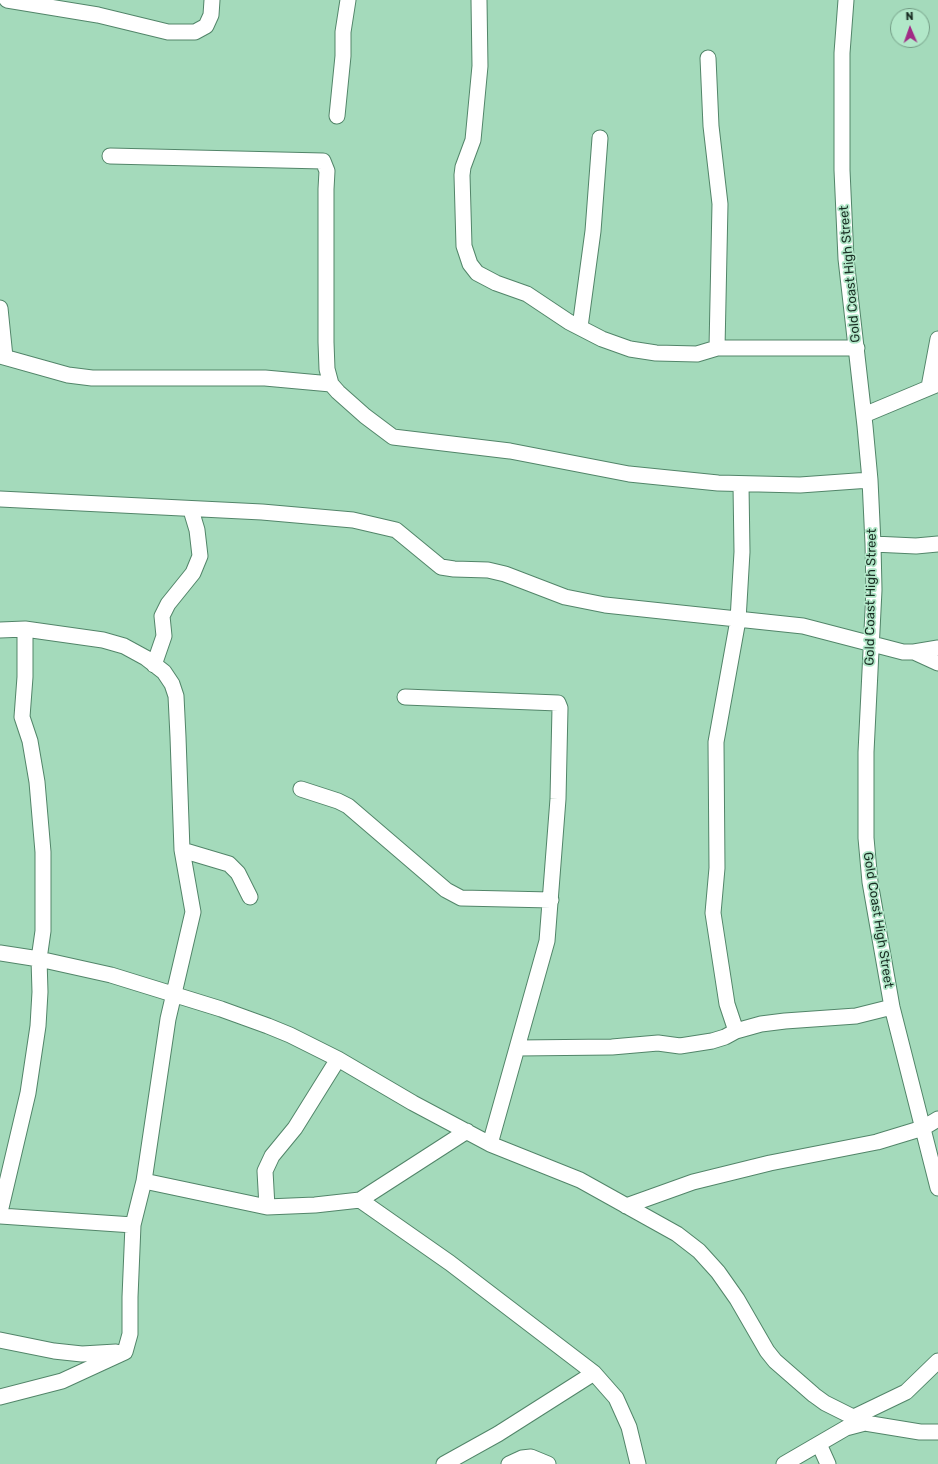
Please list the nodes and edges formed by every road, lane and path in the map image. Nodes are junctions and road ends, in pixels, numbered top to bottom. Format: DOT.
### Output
graph roads {
  1 [pos="7,0"];
  2 [pos="212,0"];
  3 [pos="348,0"];
  4 [pos="479,0"];
  5 [pos="846,0"];
  6 [pos="708,58"];
  7 [pos="336,116"];
  8 [pos="600,138"];
  9 [pos="110,156"];
  10 [pos="0,308"];
  11 [pos="580,327"];
  12 [pos="938,339"];
  13 [pos="717,348"];
  14 [pos="856,348"];
  15 [pos="2,356"];
  16 [pos="331,384"];
  17 [pos="933,386"];
  18 [pos="864,415"];
  19 [pos="870,480"];
  20 [pos="741,485"];
  21 [pos="0,499"];
  22 [pos="191,510"];
  23 [pos="873,544"];
  24 [pos="938,544"];
  25 [pos="738,620"];
  26 [pos="25,629"];
  27 [pos="0,630"];
  28 [pos="871,644"];
  29 [pos="938,648"];
  30 [pos="914,652"];
  31 [pos="938,663"];
  32 [pos="154,664"];
  33 [pos="405,697"];
  34 [pos="301,789"];
  35 [pos="182,850"];
  36 [pos="250,897"];
  37 [pos="551,900"];
  38 [pos="0,953"];
  39 [pos="39,959"];
  40 [pos="175,994"];
  41 [pos="892,1007"];
  42 [pos="736,1031"];
  43 [pos="518,1048"];
  44 [pos="338,1059"];
  45 [pos="938,1119"];
  46 [pos="923,1128"];
  47 [pos="467,1131"];
  48 [pos="490,1144"];
  49 [pos="144,1182"];
  50 [pos="938,1188"];
  51 [pos="360,1200"];
  52 [pos="626,1206"];
  53 [pos="268,1207"];
  54 [pos="0,1212"];
  55 [pos="0,1216"];
  56 [pos="134,1225"];
  57 [pos="0,1340"];
  58 [pos="125,1352"];
  59 [pos="938,1360"];
  60 [pos="594,1373"];
  61 [pos="0,1397"];
  62 [pos="860,1420"];
  63 [pos="938,1432"];
  64 [pos="819,1444"];
  65 [pos="444,1464"];
  66 [pos="509,1464"];
  67 [pos="548,1464"];
  68 [pos="638,1464"];
  69 [pos="784,1464"];
  70 [pos="828,1464"];
  1 -- 2 [label="street"];
  3 -- 7 [label="street"];
  4 -- 11 [label="street"];
  5 -- 14 [label="street, Gold Coast High Street"];
  6 -- 13 [label="street"];
  8 -- 11 [label="street"];
  9 -- 16 [label="street"];
  10 -- 15 [label="street"];
  11 -- 13 [label="street"];
  12 -- 17 [label="street"];
  13 -- 14 [label="street"];
  14 -- 18 [label="street, Gold Coast High Street"];
  15 -- 16 [label="street"];
  16 -- 20 [label="street"];
  17 -- 18 [label="street"];
  18 -- 19 [label="street, Gold Coast High Street"];
  19 -- 20 [label="street"];
  19 -- 23 [label="street, Gold Coast High Street"];
  20 -- 25 [label="street"];
  21 -- 22 [label="street"];
  22 -- 25 [label="street"];
  22 -- 32 [label="street"];
  23 -- 24 [label="street"];
  23 -- 28 [label="street, Gold Coast High Street"];
  25 -- 28 [label="street"];
  25 -- 42 [label="street"];
  26 -- 27 [label="street"];
  26 -- 32 [label="street"];
  26 -- 39 [label="street"];
  28 -- 30 [label="street"];
  28 -- 41 [label="street, Gold Coast High Street"];
  29 -- 30 [label="street"];
  30 -- 31 [label="street"];
  32 -- 35 [label="street"];
  33 -- 37 [label="street"];
  34 -- 37 [label="street"];
  35 -- 36 [label="street"];
  35 -- 40 [label="street"];
  37 -- 43 [label="street"];
  38 -- 39 [label="street"];
  39 -- 40 [label="street"];
  39 -- 54 [label="street"];
  40 -- 44 [label="street"];
  40 -- 49 [label="street"];
  41 -- 42 [label="street"];
  41 -- 46 [label="street, Gold Coast High Street"];
  42 -- 43 [label="street"];
  43 -- 48 [label="street"];
  44 -- 47 [label="street"];
  44 -- 53 [label="street"];
  45 -- 46 [label="street"];
  46 -- 50 [label="street, Gold Coast High Street"];
  46 -- 52 [label="street"];
  47 -- 48 [label="street"];
  47 -- 51 [label="street"];
  48 -- 52 [label="street"];
  49 -- 53 [label="street"];
  49 -- 56 [label="street"];
  51 -- 53 [label="street"];
  51 -- 60 [label="street"];
  52 -- 62 [label="street"];
  55 -- 56 [label="street"];
  56 -- 58 [label="street"];
  57 -- 58 [label="street"];
  58 -- 61 [label="street"];
  59 -- 62 [label="street"];
  60 -- 65 [label="street"];
  60 -- 68 [label="street"];
  62 -- 63 [label="street"];
  62 -- 64 [label="street"];
  64 -- 69 [label="street"];
  64 -- 70 [label="street"];
  66 -- 67 [label="street"];
}
